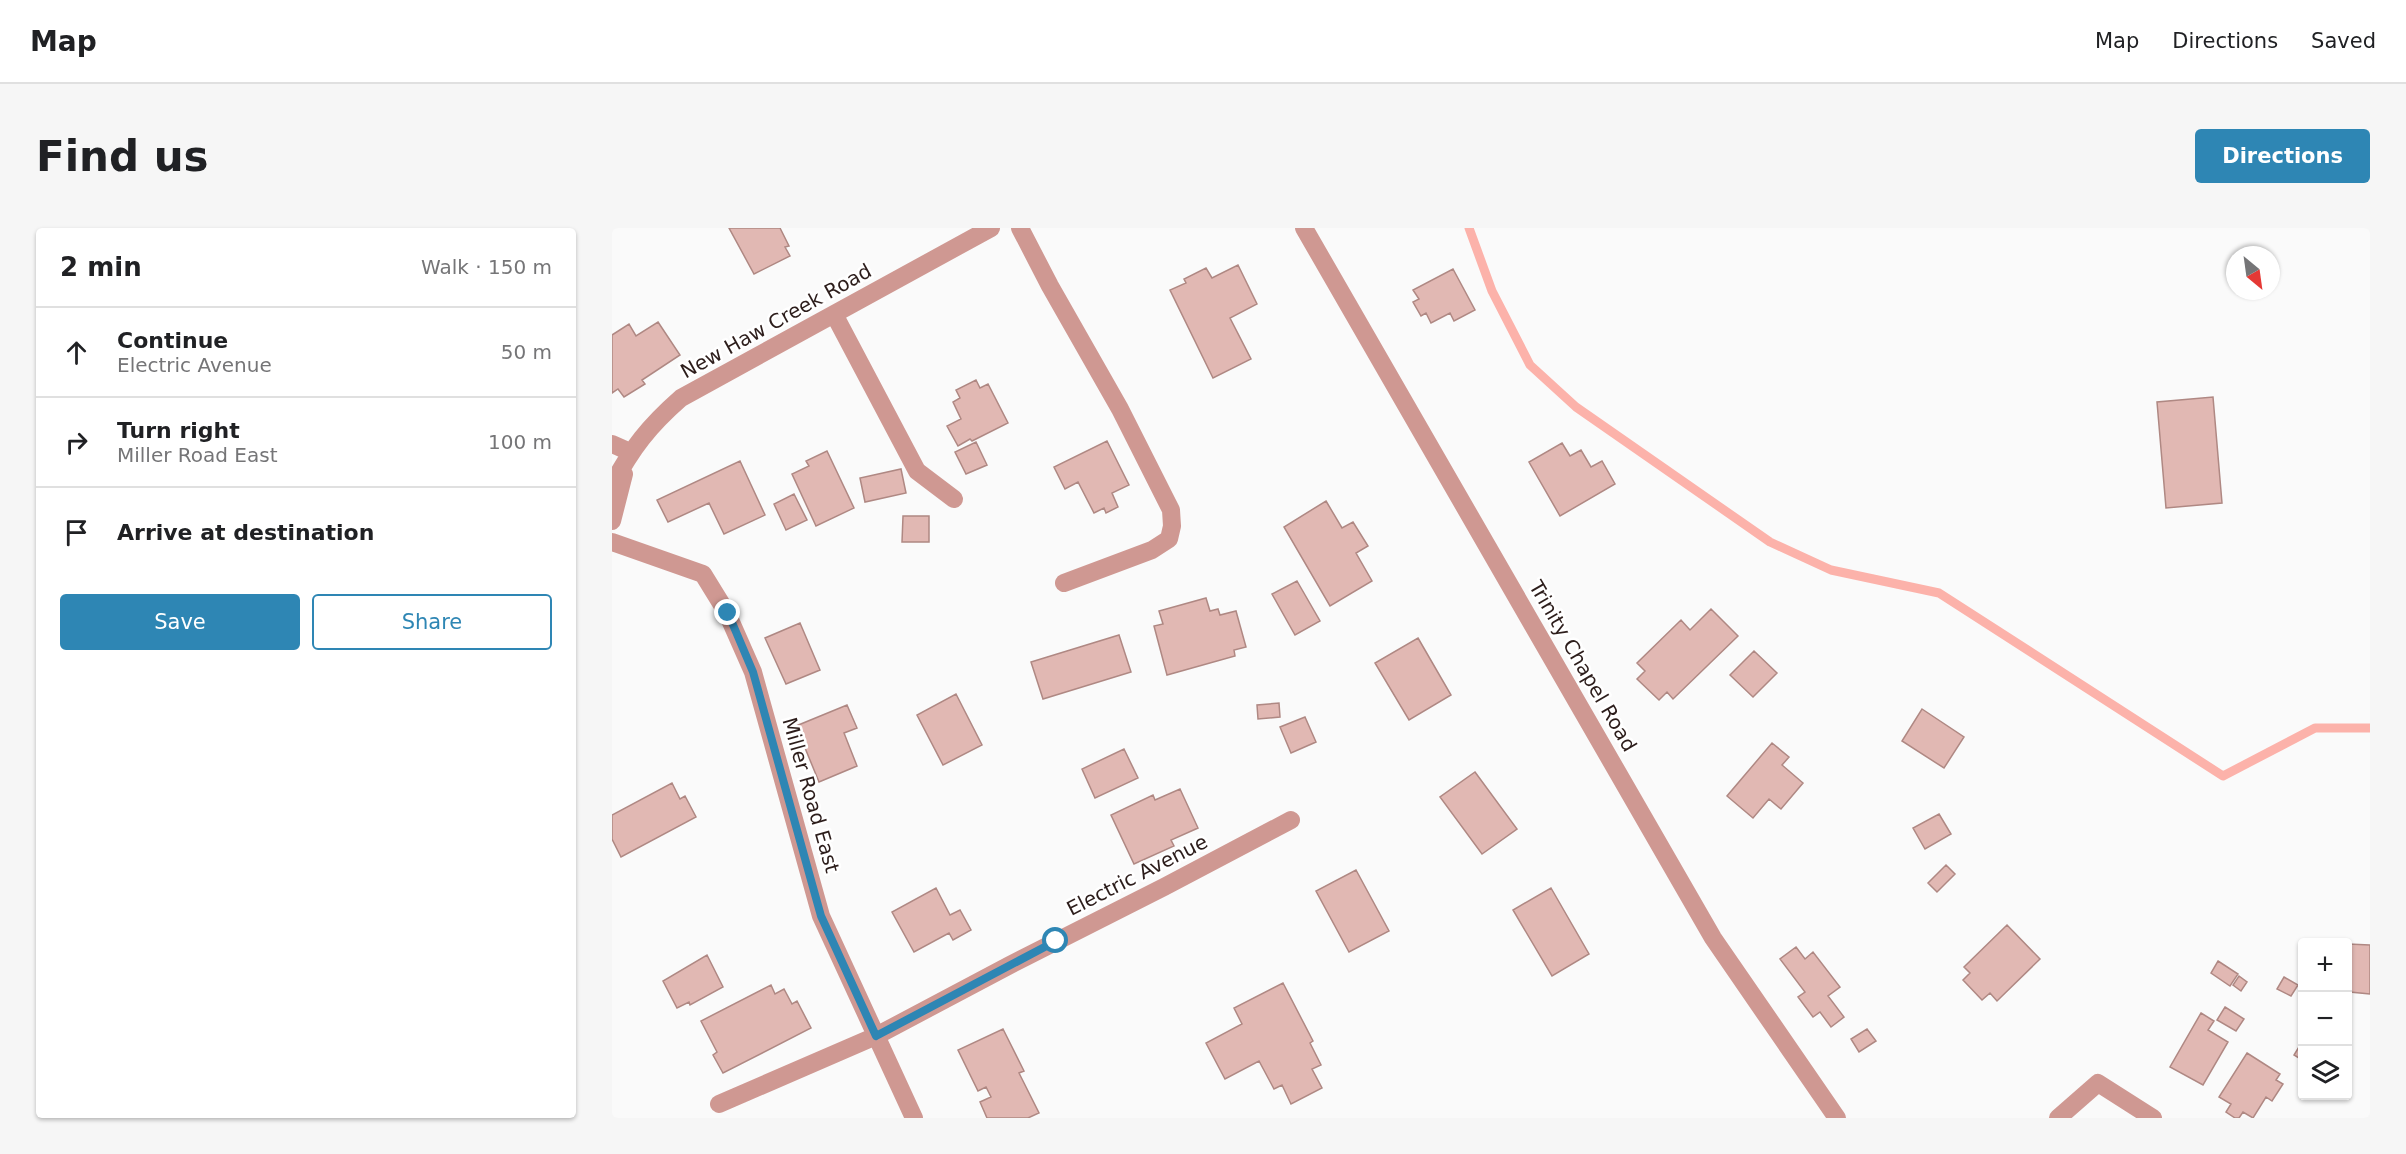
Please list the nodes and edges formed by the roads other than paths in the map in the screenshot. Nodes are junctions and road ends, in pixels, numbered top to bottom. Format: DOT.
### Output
graph roads {
  1 [pos="991,228"];
  2 [pos="1020,228"];
  3 [pos="1304,228"];
  4 [pos="834,314"];
  5 [pos="612,444"];
  6 [pos="630,452"];
  7 [pos="612,485"];
  8 [pos="954,499"];
  9 [pos="612,521"];
  10 [pos="612,542"];
  11 [pos="1064,583"];
  12 [pos="1292,820"];
  13 [pos="876,1036"];
  14 [pos="719,1104"];
  15 [pos="914,1118"];
  16 [pos="1837,1118"];
  17 [pos="2058,1118"];
  18 [pos="2153,1118"];
  1 -- 4 [label="street, New Haw Creek Road"];
  2 -- 11 [label="street"];
  3 -- 16 [label="street, Trinity Chapel Road"];
  4 -- 6 [label="street, New Haw Creek Road"];
  4 -- 8 [label="street"];
  5 -- 6 [label="street"];
  6 -- 7 [label="street, New Haw Creek Road"];
  6 -- 9 [label="street"];
  10 -- 13 [label="street, Miller Road East"];
  12 -- 13 [label="street, Electric Avenue"];
  13 -- 14 [label="street, Electric Avenue"];
  13 -- 15 [label="street, Miller Road East"];
  17 -- 18 [label="street"];
}
